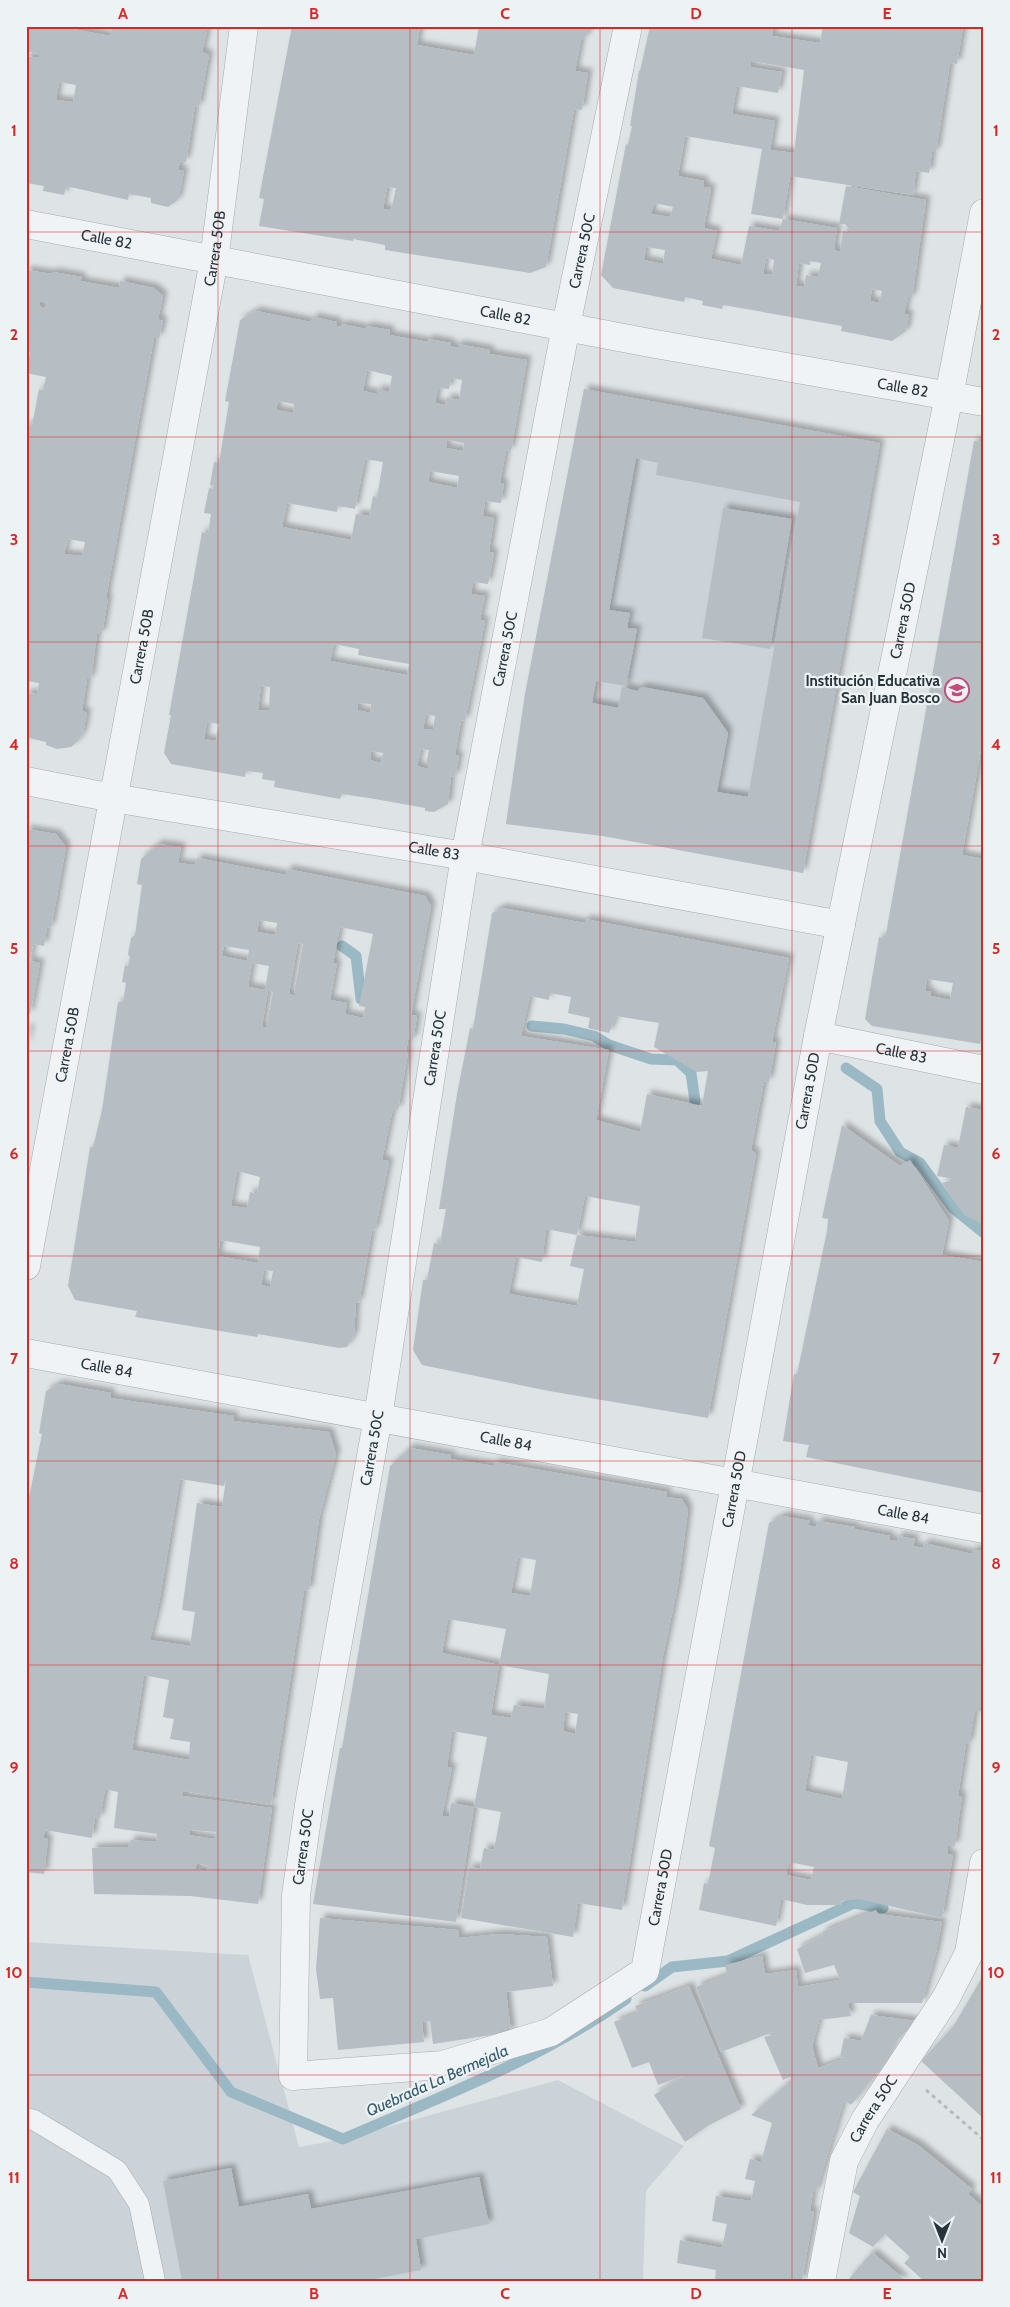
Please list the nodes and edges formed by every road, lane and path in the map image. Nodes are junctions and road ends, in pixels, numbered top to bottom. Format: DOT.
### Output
graph roads {
  1 [pos="244,26"];
  2 [pos="628,26"];
  3 [pos="984,213"];
  4 [pos="26,224"];
  5 [pos="214,260"];
  6 [pos="566,326"];
  7 [pos="949,396"];
  8 [pos="984,402"];
  9 [pos="26,781"];
  10 [pos="113,798"];
  11 [pos="465,856"];
  12 [pos="840,925"];
  13 [pos="818,1036"];
  14 [pos="984,1070"];
  15 [pos="26,1266"];
  16 [pos="26,1353"];
  17 [pos="378,1418"];
  18 [pos="737,1484"];
  19 [pos="984,1529"];
  20 [pos="984,1863"];
  21 [pos="976,1951"];
  22 [pos="645,1971"];
  23 [pos="899,2066"];
  24 [pos="26,2118"];
  25 [pos="984,2140"];
  26 [pos="155,2281"];
  27 [pos="821,2281"];
  1 -- 5 [label="street, Carrera 50B"];
  2 -- 6 [label="street, Carrera 50C"];
  3 -- 7 [label="street, Carrera 50D"];
  4 -- 5 [label="street, Calle 82"];
  5 -- 6 [label="street, Calle 82"];
  5 -- 10 [label="street, Carrera 50B"];
  6 -- 7 [label="street, Calle 82"];
  6 -- 11 [label="street, Carrera 50C"];
  7 -- 8 [label="street, Calle 82"];
  7 -- 12 [label="street, Carrera 50D"];
  9 -- 10 [label="street, Calle 83"];
  10 -- 11 [label="street, Calle 83"];
  10 -- 15 [label="street, Carrera 50B"];
  11 -- 12 [label="street, Calle 83"];
  11 -- 17 [label="street, Carrera 50C"];
  12 -- 13 [label="street, Carrera 50D"];
  13 -- 14 [label="street, Calle 83"];
  13 -- 18 [label="street, Carrera 50D"];
  16 -- 17 [label="street, Calle 84"];
  17 -- 18 [label="street, Calle 84"];
  17 -- 22 [label="street, Carrera 50C"];
  18 -- 19 [label="street, Calle 84"];
  18 -- 22 [label="street, Carrera 50D"];
  20 -- 21 [label="street, Carrera 50C"];
  21 -- 23 [label="street, Carrera 50C"];
  23 -- 25 [label="path"];
  23 -- 27 [label="street, Carrera 50C"];
  24 -- 26 [label="lane"];
}
